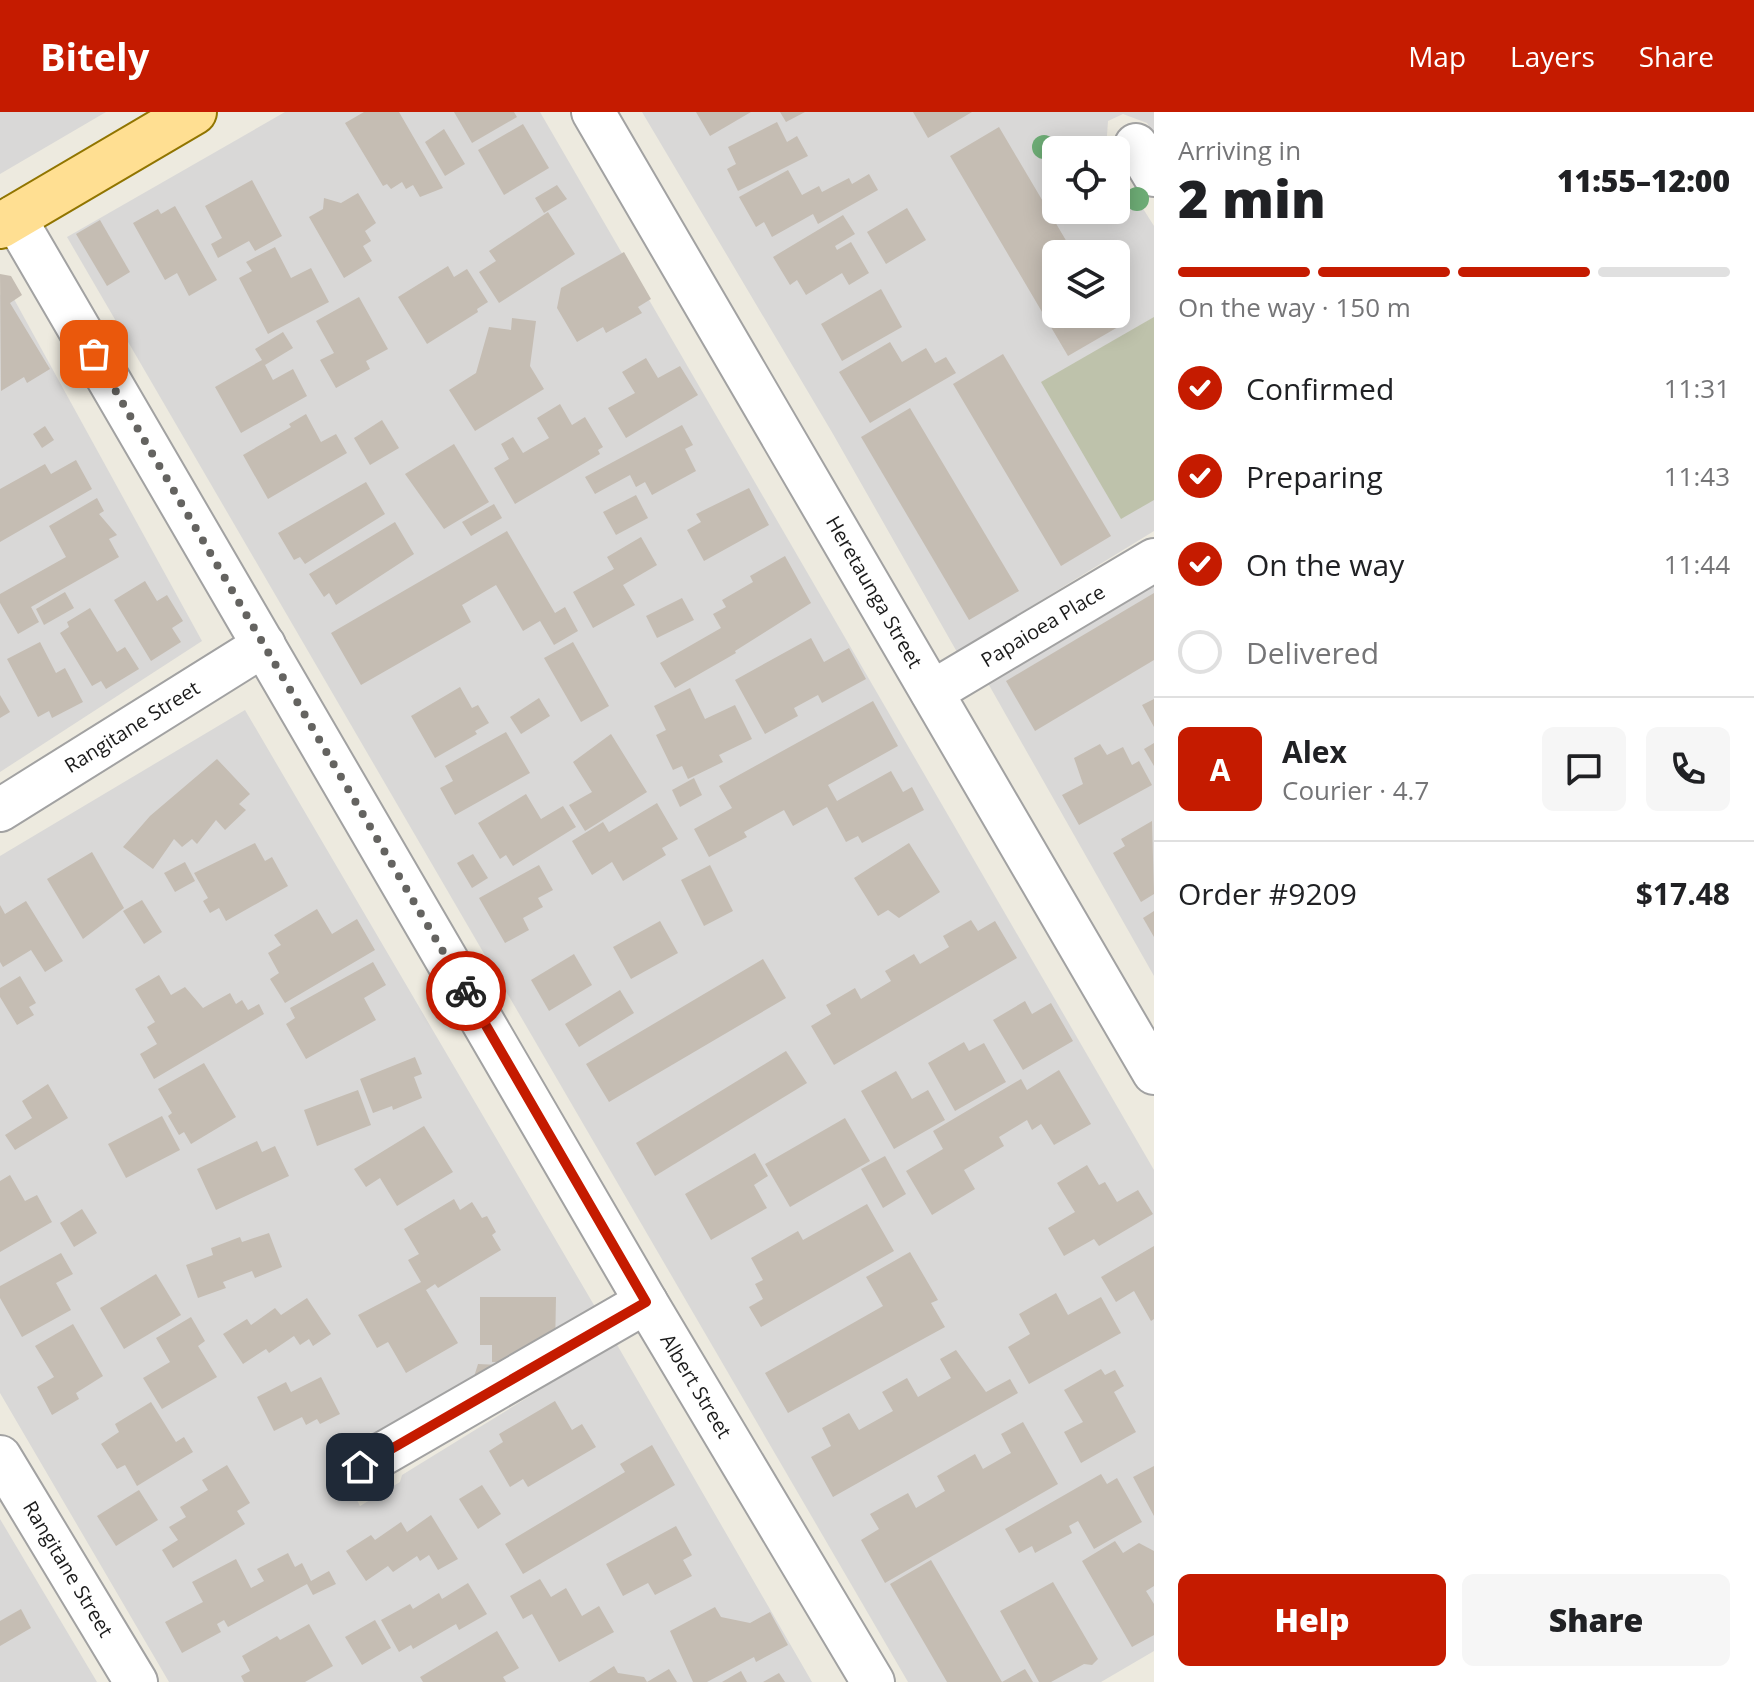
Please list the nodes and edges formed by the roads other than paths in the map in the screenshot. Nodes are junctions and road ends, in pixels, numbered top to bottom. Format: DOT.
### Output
graph roads {
  1 [pos="194,112"];
  2 [pos="593,112"];
  3 [pos="7,222"];
  4 [pos="1154,560"];
  5 [pos="264,645"];
  6 [pos="932,692"];
  7 [pos="0,810"];
  8 [pos="1154,1073"];
  9 [pos="646,1302"];
  10 [pos="0,1457"];
  11 [pos="360,1467"];
  12 [pos="136,1682"];
  13 [pos="873,1682"];
  1 -- 3 [label="main road"];
  2 -- 6 [label="street, Heretaunga Street"];
  3 -- 5 [label="street, Albert Street"];
  4 -- 6 [label="street, Papaioea Place"];
  5 -- 7 [label="street, Rangitane Street"];
  5 -- 9 [label="street, Albert Street"];
  6 -- 8 [label="street, Heretaunga Street"];
  9 -- 11 [label="street"];
  9 -- 13 [label="street, Albert Street"];
  10 -- 12 [label="street, Rangitane Street"];
}
